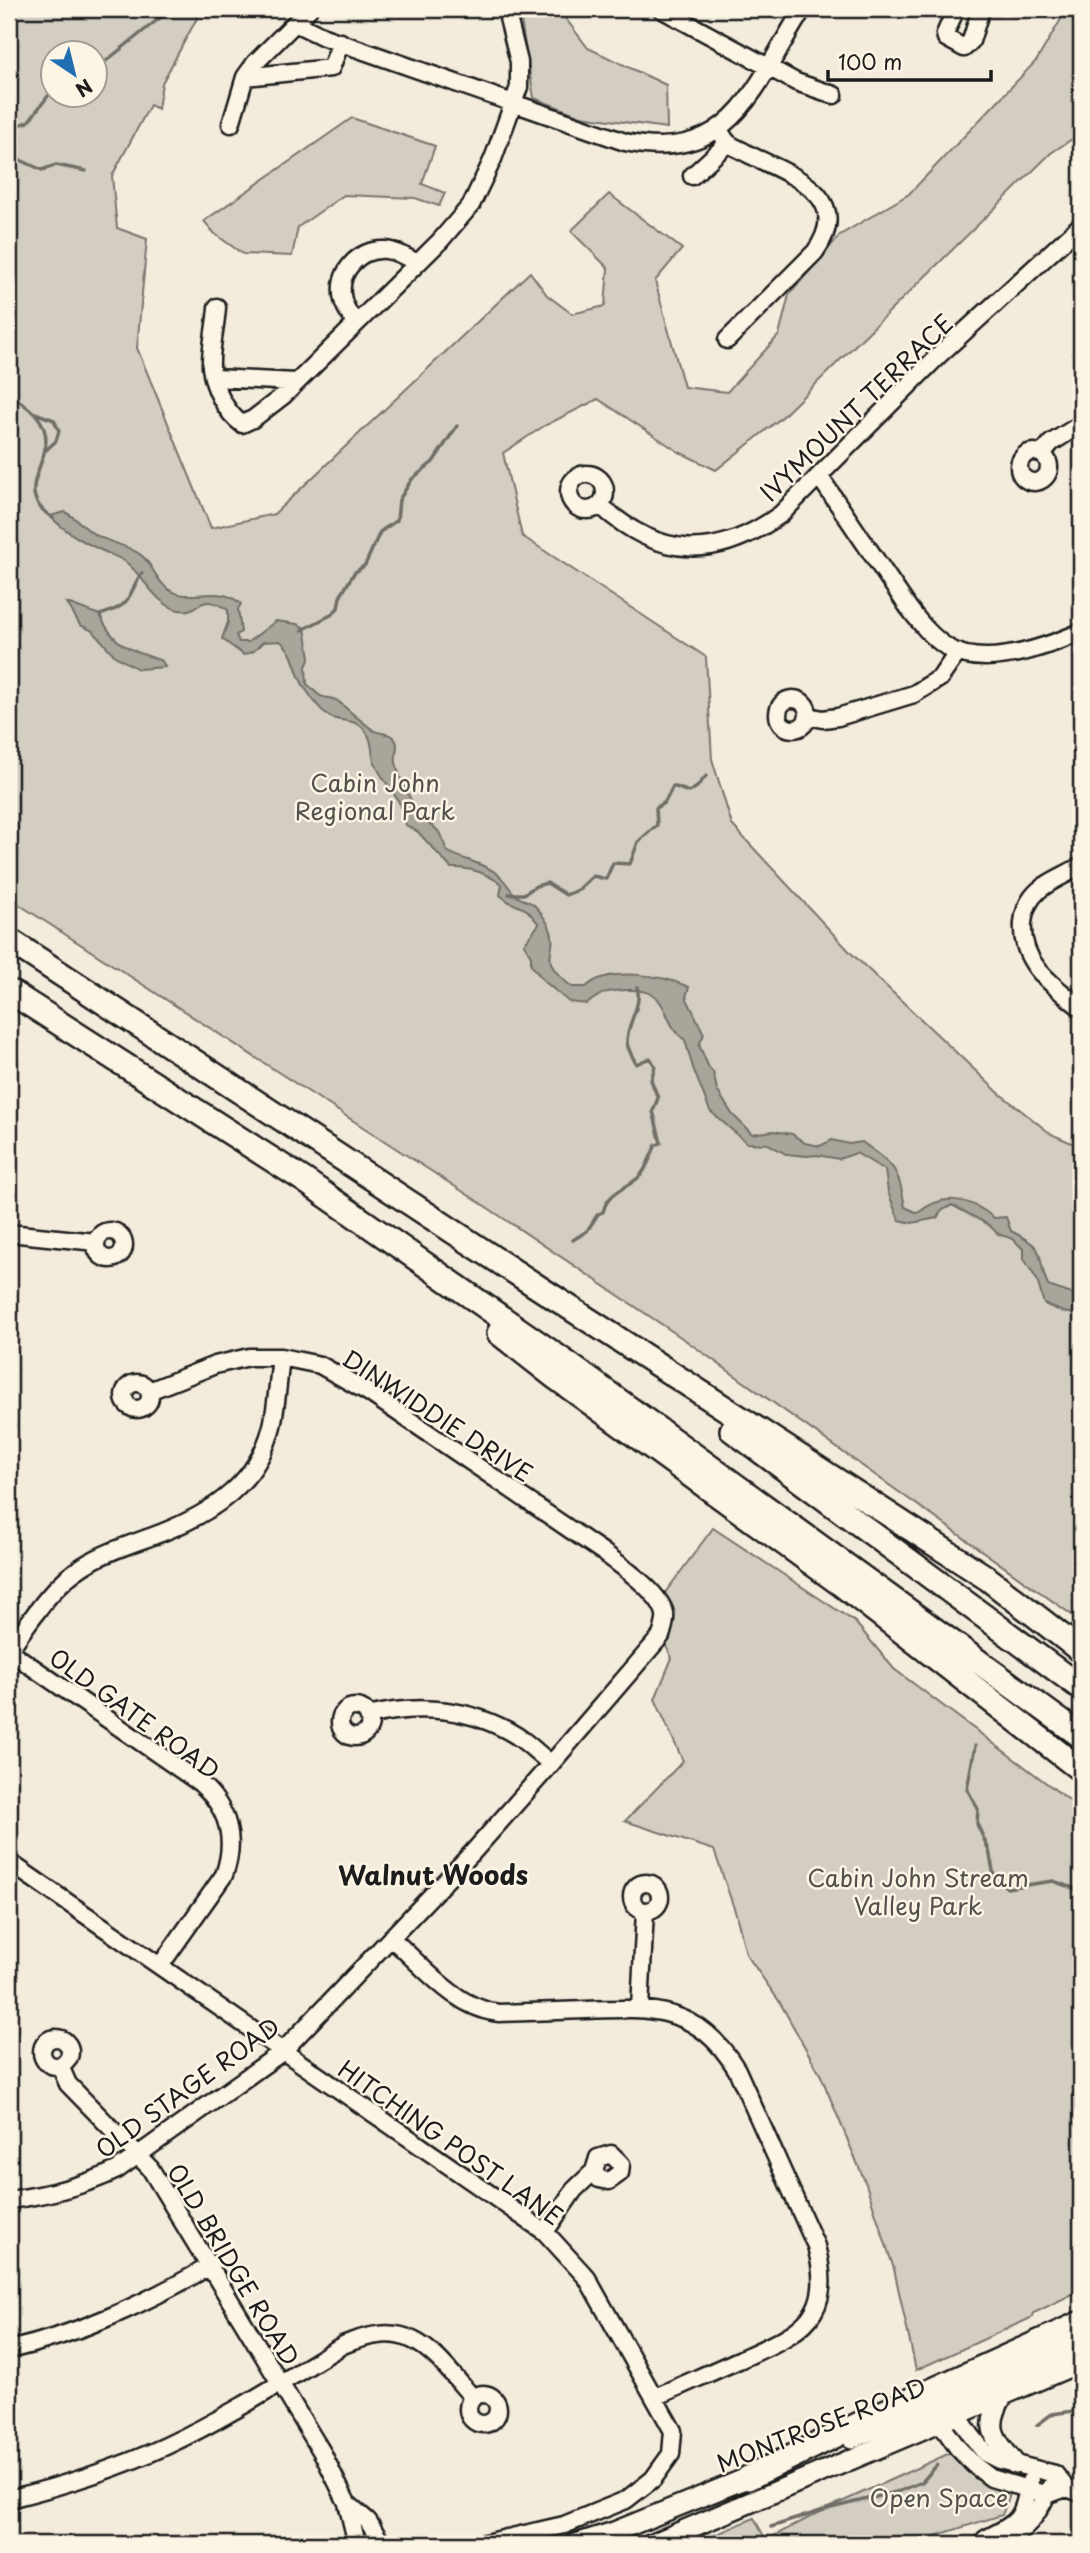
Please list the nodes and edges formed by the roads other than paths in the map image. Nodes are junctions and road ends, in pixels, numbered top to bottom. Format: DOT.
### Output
graph roads {
  1 [pos="309,9"];
  2 [pos="508,9"];
  3 [pos="661,9"];
  4 [pos="803,9"];
  5 [pos="956,9"];
  6 [pos="981,9"];
  7 [pos="295,23"];
  8 [pos="341,42"];
  9 [pos="770,67"];
  10 [pos="246,77"];
  11 [pos="834,95"];
  12 [pos="514,103"];
  13 [pos="231,124"];
  14 [pos="718,129"];
  15 [pos="728,143"];
  16 [pos="692,176"];
  17 [pos="1081,225"];
  18 [pos="417,262"];
  19 [pos="217,306"];
  20 [pos="356,324"];
  21 [pos="727,340"];
  22 [pos="215,378"];
  23 [pos="296,383"];
  24 [pos="1081,424"];
  25 [pos="1042,454"];
  26 [pos="820,476"];
  27 [pos="600,505"];
  28 [pos="1081,632"];
  29 [pos="958,652"];
  30 [pos="808,716"];
  31 [pos="1081,866"];
  32 [pos="9,940"];
  33 [pos="9,991"];
  34 [pos="1081,1008"];
  35 [pos="304,1180"];
  36 [pos="9,1233"];
  37 [pos="96,1242"];
  38 [pos="544,1291"];
  39 [pos="281,1357"];
  40 [pos="149,1391"];
  41 [pos="665,1616"];
  42 [pos="9,1650"];
  43 [pos="1081,1651"];
  44 [pos="1081,1688"];
  45 [pos="368,1716"];
  46 [pos="1081,1736"];
  47 [pos="1061,1755"];
  48 [pos="551,1764"];
  49 [pos="1081,1770"];
  50 [pos="1081,1776"];
  51 [pos="9,1862"];
  52 [pos="645,1911"];
  53 [pos="391,1938"];
  54 [pos="160,1966"];
  55 [pos="640,2008"];
  56 [pos="282,2052"];
  57 [pos="60,2066"];
  58 [pos="139,2154"];
  59 [pos="594,2171"];
  60 [pos="9,2200"];
  61 [pos="545,2232"];
  62 [pos="210,2266"];
  63 [pos="1081,2323"];
  64 [pos="1081,2344"];
  65 [pos="9,2350"];
  66 [pos="1081,2362"];
  67 [pos="280,2382"];
  68 [pos="1003,2395"];
  69 [pos="655,2397"];
  70 [pos="473,2398"];
  71 [pos="944,2411"];
  72 [pos="1024,2466"];
  73 [pos="1055,2474"];
  74 [pos="748,2478"];
  75 [pos="1028,2490"];
  76 [pos="1074,2491"];
  77 [pos="1047,2496"];
  78 [pos="9,2499"];
  79 [pos="347,2502"];
  80 [pos="662,2542"];
  81 [pos="357,2544"];
  82 [pos="382,2544"];
  83 [pos="481,2544"];
  84 [pos="576,2544"];
  85 [pos="974,2544"];
  86 [pos="983,2544"];
  1 -- 7 [label="street"];
  2 -- 12 [label="street"];
  3 -- 9 [label="street"];
  4 -- 9 [label="street"];
  5 -- 6 [label="street"];
  7 -- 8 [label="street"];
  7 -- 10 [label="street"];
  8 -- 10 [label="street"];
  8 -- 12 [label="street"];
  9 -- 11 [label="street"];
  9 -- 14 [label="street"];
  10 -- 13 [label="street"];
  12 -- 14 [label="street"];
  12 -- 18 [label="street"];
  14 -- 15 [label="street"];
  15 -- 16 [label="street"];
  15 -- 21 [label="street"];
  17 -- 26 [label="street, IVYMOUNT TERRACE"];
  18 -- 20 [label="street"];
  18 -- 20 [label="street"];
  19 -- 22 [label="street"];
  20 -- 23 [label="street"];
  22 -- 23 [label="street"];
  22 -- 23 [label="street"];
  24 -- 25 [label="street"];
  26 -- 27 [label="street, IVYMOUNT TERRACE"];
  26 -- 29 [label="street"];
  28 -- 29 [label="street"];
  29 -- 30 [label="street"];
  31 -- 34 [label="street"];
  32 -- 38 [label="highway"];
  33 -- 35 [label="highway"];
  35 -- 46 [label="highway"];
  35 -- 47 [label="highway"];
  36 -- 37 [label="street"];
  38 -- 43 [label="highway"];
  38 -- 44 [label="highway"];
  39 -- 40 [label="street, DINWIDDIE DRIVE"];
  39 -- 41 [label="street, DINWIDDIE DRIVE"];
  39 -- 42 [label="street"];
  41 -- 48 [label="street, OLD STAGE ROAD"];
  42 -- 54 [label="street, OLD GATE ROAD"];
  45 -- 48 [label="street"];
  47 -- 49 [label="highway"];
  47 -- 50 [label="highway"];
  48 -- 53 [label="street, OLD STAGE ROAD"];
  51 -- 54 [label="street, HITCHING POST LANE"];
  52 -- 55 [label="street"];
  53 -- 55 [label="street"];
  53 -- 56 [label="street, OLD STAGE ROAD"];
  54 -- 56 [label="street, HITCHING POST LANE"];
  55 -- 69 [label="street"];
  56 -- 58 [label="street, OLD STAGE ROAD"];
  56 -- 61 [label="street, HITCHING POST LANE"];
  57 -- 58 [label="street, OLD BRIDGE ROAD"];
  58 -- 60 [label="street, OLD STAGE ROAD"];
  58 -- 62 [label="street, OLD BRIDGE ROAD"];
  59 -- 61 [label="street"];
  61 -- 69 [label="street, HITCHING POST LANE"];
  62 -- 65 [label="street"];
  62 -- 67 [label="street, OLD BRIDGE ROAD"];
  63 -- 74 [label="highway"];
  64 -- 71 [label="main road, MONTROSE ROAD"];
  66 -- 68 [label="main road, MONTROSE ROAD"];
  67 -- 70 [label="street"];
  67 -- 78 [label="street"];
  67 -- 79 [label="street, OLD BRIDGE ROAD"];
  68 -- 71 [label="main road, MONTROSE ROAD"];
  68 -- 72 [label="main road"];
  69 -- 83 [label="street, HITCHING POST LANE"];
  71 -- 72 [label="street"];
  71 -- 74 [label="main road, MONTROSE ROAD"];
  71 -- 75 [label="street"];
  71 -- 80 [label="main road, MONTROSE ROAD"];
  72 -- 73 [label="street"];
  72 -- 75 [label="street"];
  73 -- 76 [label="street"];
  73 -- 77 [label="street"];
  74 -- 84 [label="main road, MONTROSE ROAD"];
  75 -- 77 [label="street"];
  75 -- 85 [label="street"];
  76 -- 77 [label="street"];
  77 -- 86 [label="street"];
  79 -- 81 [label="street, OLD BRIDGE ROAD"];
  79 -- 82 [label="street, OLD BRIDGE ROAD"];
}
